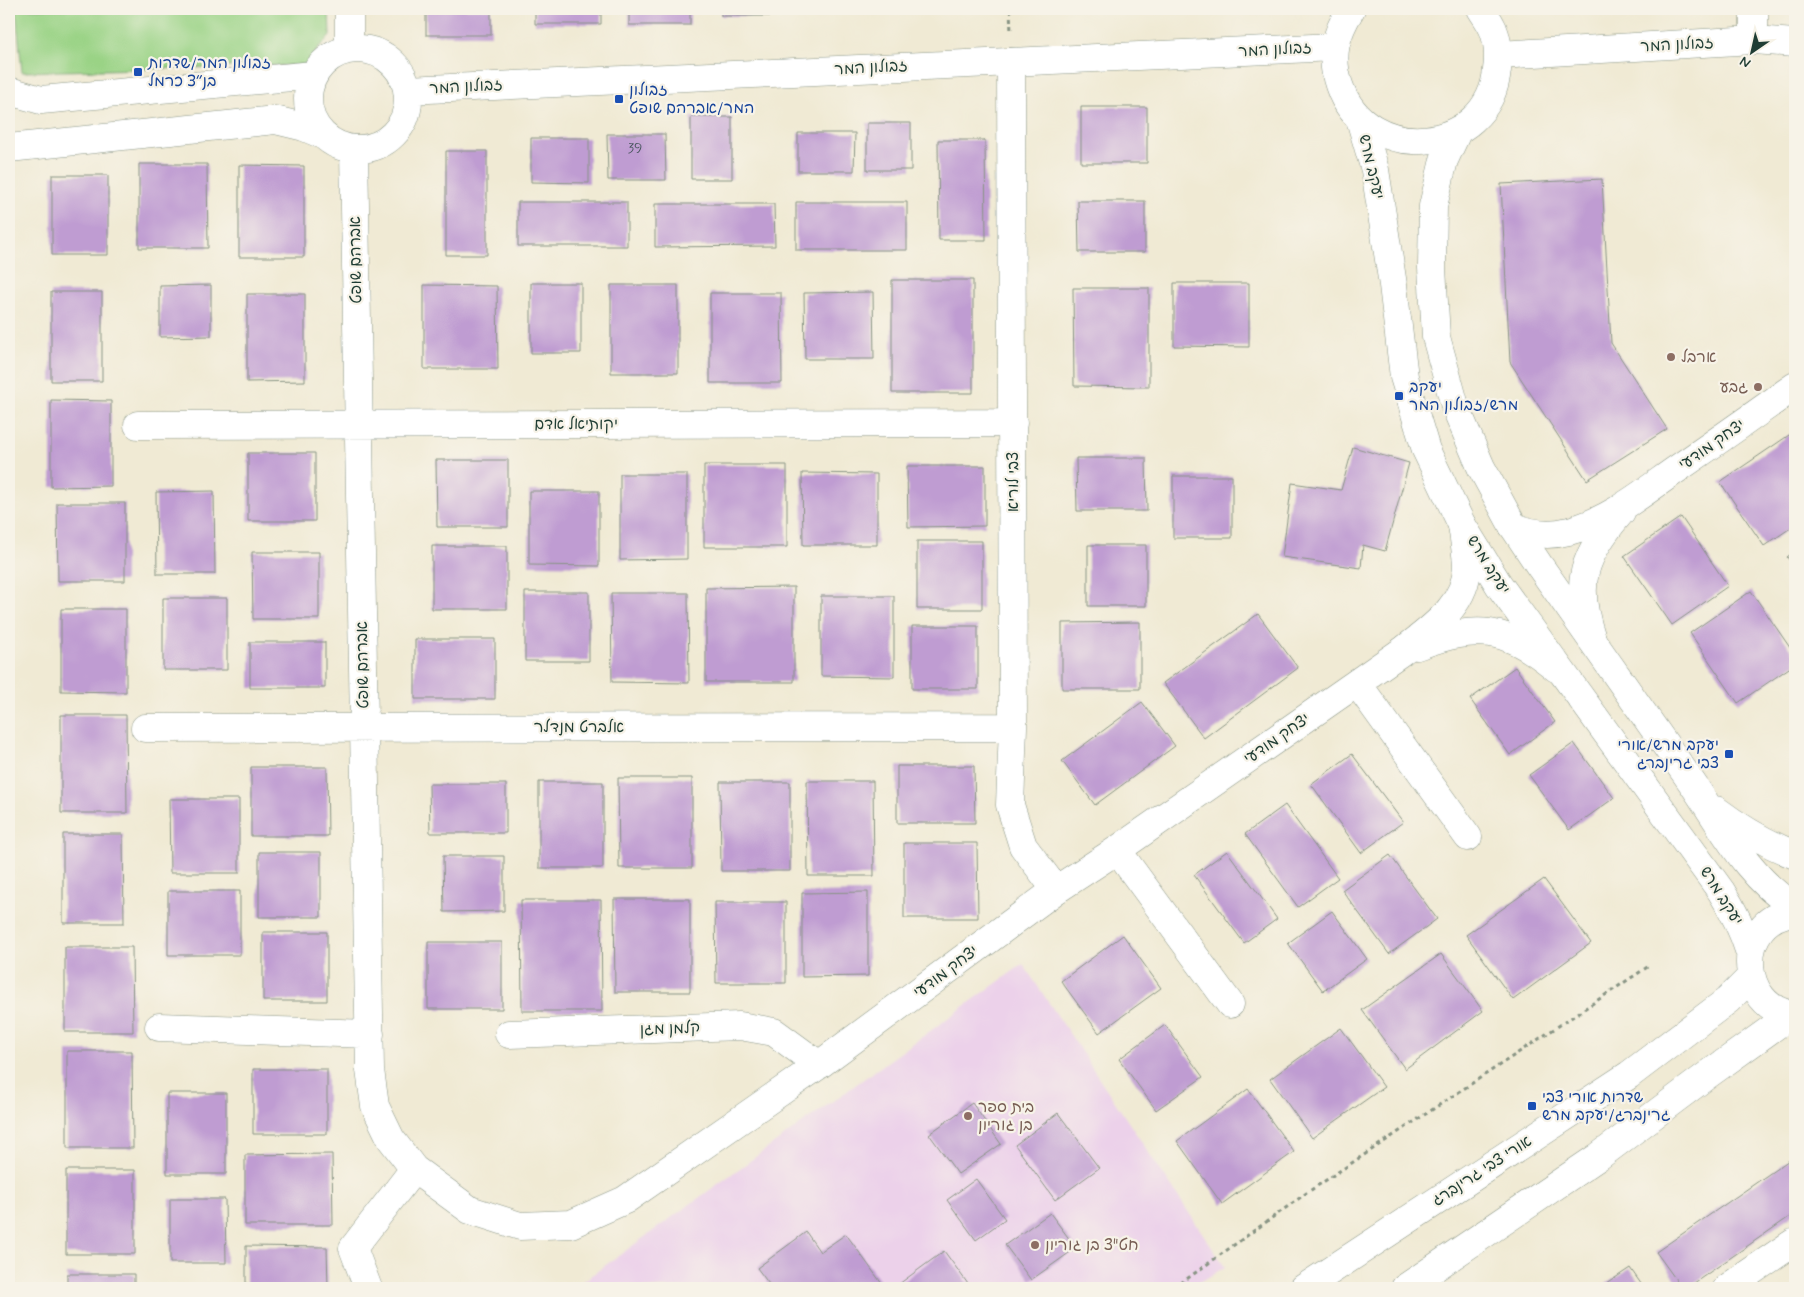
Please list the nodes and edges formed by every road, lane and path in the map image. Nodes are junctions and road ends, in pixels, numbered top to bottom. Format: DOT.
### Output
graph roads {
  1 [pos="349,9"];
  2 [pos="1351,9"];
  3 [pos="1481,9"];
  4 [pos="1754,9"];
  5 [pos="1754,40"];
  6 [pos="1795,43"];
  7 [pos="1334,47"];
  8 [pos="349,49"];
  9 [pos="1499,55"];
  10 [pos="1011,62"];
  11 [pos="314,75"];
  12 [pos="407,90"];
  13 [pos="9,91"];
  14 [pos="1360,119"];
  15 [pos="1458,130"];
  16 [pos="323,135"];
  17 [pos="9,148"];
  18 [pos="354,150"];
  19 [pos="1795,386"];
  20 [pos="1013,423"];
  21 [pos="359,425"];
  22 [pos="138,426"];
  23 [pos="1628,503"];
  24 [pos="1462,525"];
  25 [pos="1513,526"];
  26 [pos="1594,642"];
  27 [pos="1401,652"];
  28 [pos="1562,673"];
  29 [pos="1357,683"];
  30 [pos="1013,727"];
  31 [pos="145,728"];
  32 [pos="364,728"];
  33 [pos="1705,801"];
  34 [pos="1468,838"];
  35 [pos="1118,850"];
  36 [pos="1795,855"];
  37 [pos="1056,890"];
  38 [pos="1795,907"];
  39 [pos="1795,912"];
  40 [pos="1751,965"];
  41 [pos="1649,966"];
  42 [pos="1230,1004"];
  43 [pos="1793,1014"];
  44 [pos="159,1027"];
  45 [pos="370,1034"];
  46 [pos="509,1034"];
  47 [pos="819,1066"];
  48 [pos="414,1169"];
  49 [pos="470,1210"];
  50 [pos="1794,1245"];
  51 [pos="368,1288"];
  52 [pos="1174,1288"];
  53 [pos="1304,1288"];
  54 [pos="1406,1288"];
  55 [pos="1727,1288"];
  1 -- 8 [label="street"];
  2 -- 7 [label="street"];
  3 -- 9 [label="street"];
  4 -- 5 [label="street"];
  5 -- 6 [label="street, זבולון המר"];
  5 -- 9 [label="street, זבולון המר"];
  7 -- 10 [label="street, זבולון המר"];
  7 -- 14 [label="street"];
  8 -- 11 [label="street"];
  8 -- 12 [label="street"];
  9 -- 15 [label="street"];
  10 -- 12 [label="street, זבולון המר"];
  10 -- 20 [label="street, צבי לוריא"];
  11 -- 13 [label="street"];
  11 -- 16 [label="street"];
  12 -- 18 [label="street"];
  14 -- 15 [label="street"];
  14 -- 24 [label="street, יעקב מרש"];
  15 -- 25 [label="street"];
  16 -- 17 [label="street"];
  16 -- 18 [label="street"];
  18 -- 21 [label="street, אברהם שופט"];
  19 -- 23 [label="street, יצחק מודעי"];
  20 -- 21 [label="street, יקותיאל אדם"];
  20 -- 30 [label="street, צבי לוריא"];
  21 -- 22 [label="street, יקותיאל אדם"];
  21 -- 32 [label="street, אברהם שופט"];
  23 -- 25 [label="street, יצחק מודעי"];
  23 -- 26 [label="street, יצחק מודעי"];
  24 -- 27 [label="street, יצחק מודעי"];
  24 -- 28 [label="street, יעקב מרש"];
  25 -- 26 [label="street"];
  26 -- 33 [label="street"];
  27 -- 28 [label="street, יצחק מודעי"];
  27 -- 29 [label="street, יצחק מודעי"];
  28 -- 40 [label="street, יעקב מרש"];
  29 -- 34 [label="street"];
  29 -- 35 [label="street, יצחק מודעי"];
  30 -- 32 [label="street, אלברט מנדלר"];
  30 -- 37 [label="street, צבי לוריא"];
  31 -- 32 [label="street, אלברט מנדלר"];
  32 -- 45 [label="street, אברהם שופט"];
  33 -- 36 [label="street"];
  33 -- 38 [label="street"];
  35 -- 37 [label="street, יצחק מודעי"];
  35 -- 42 [label="street"];
  37 -- 47 [label="street, יצחק מודעי"];
  39 -- 40 [label="street, אורי צבי גרינברג"];
  40 -- 43 [label="street, יעקב מרש"];
  40 -- 53 [label="street, אורי צבי גרינברג"];
  41 -- 52 [label="path"];
  43 -- 54 [label="street"];
  44 -- 45 [label="street"];
  45 -- 48 [label="street, אברהם שופט"];
  46 -- 47 [label="street, קלמן מגן"];
  47 -- 49 [label="street, יצחק מודעי"];
  48 -- 49 [label="street, אברהם שופט"];
  48 -- 51 [label="street"];
  50 -- 55 [label="street"];
}
